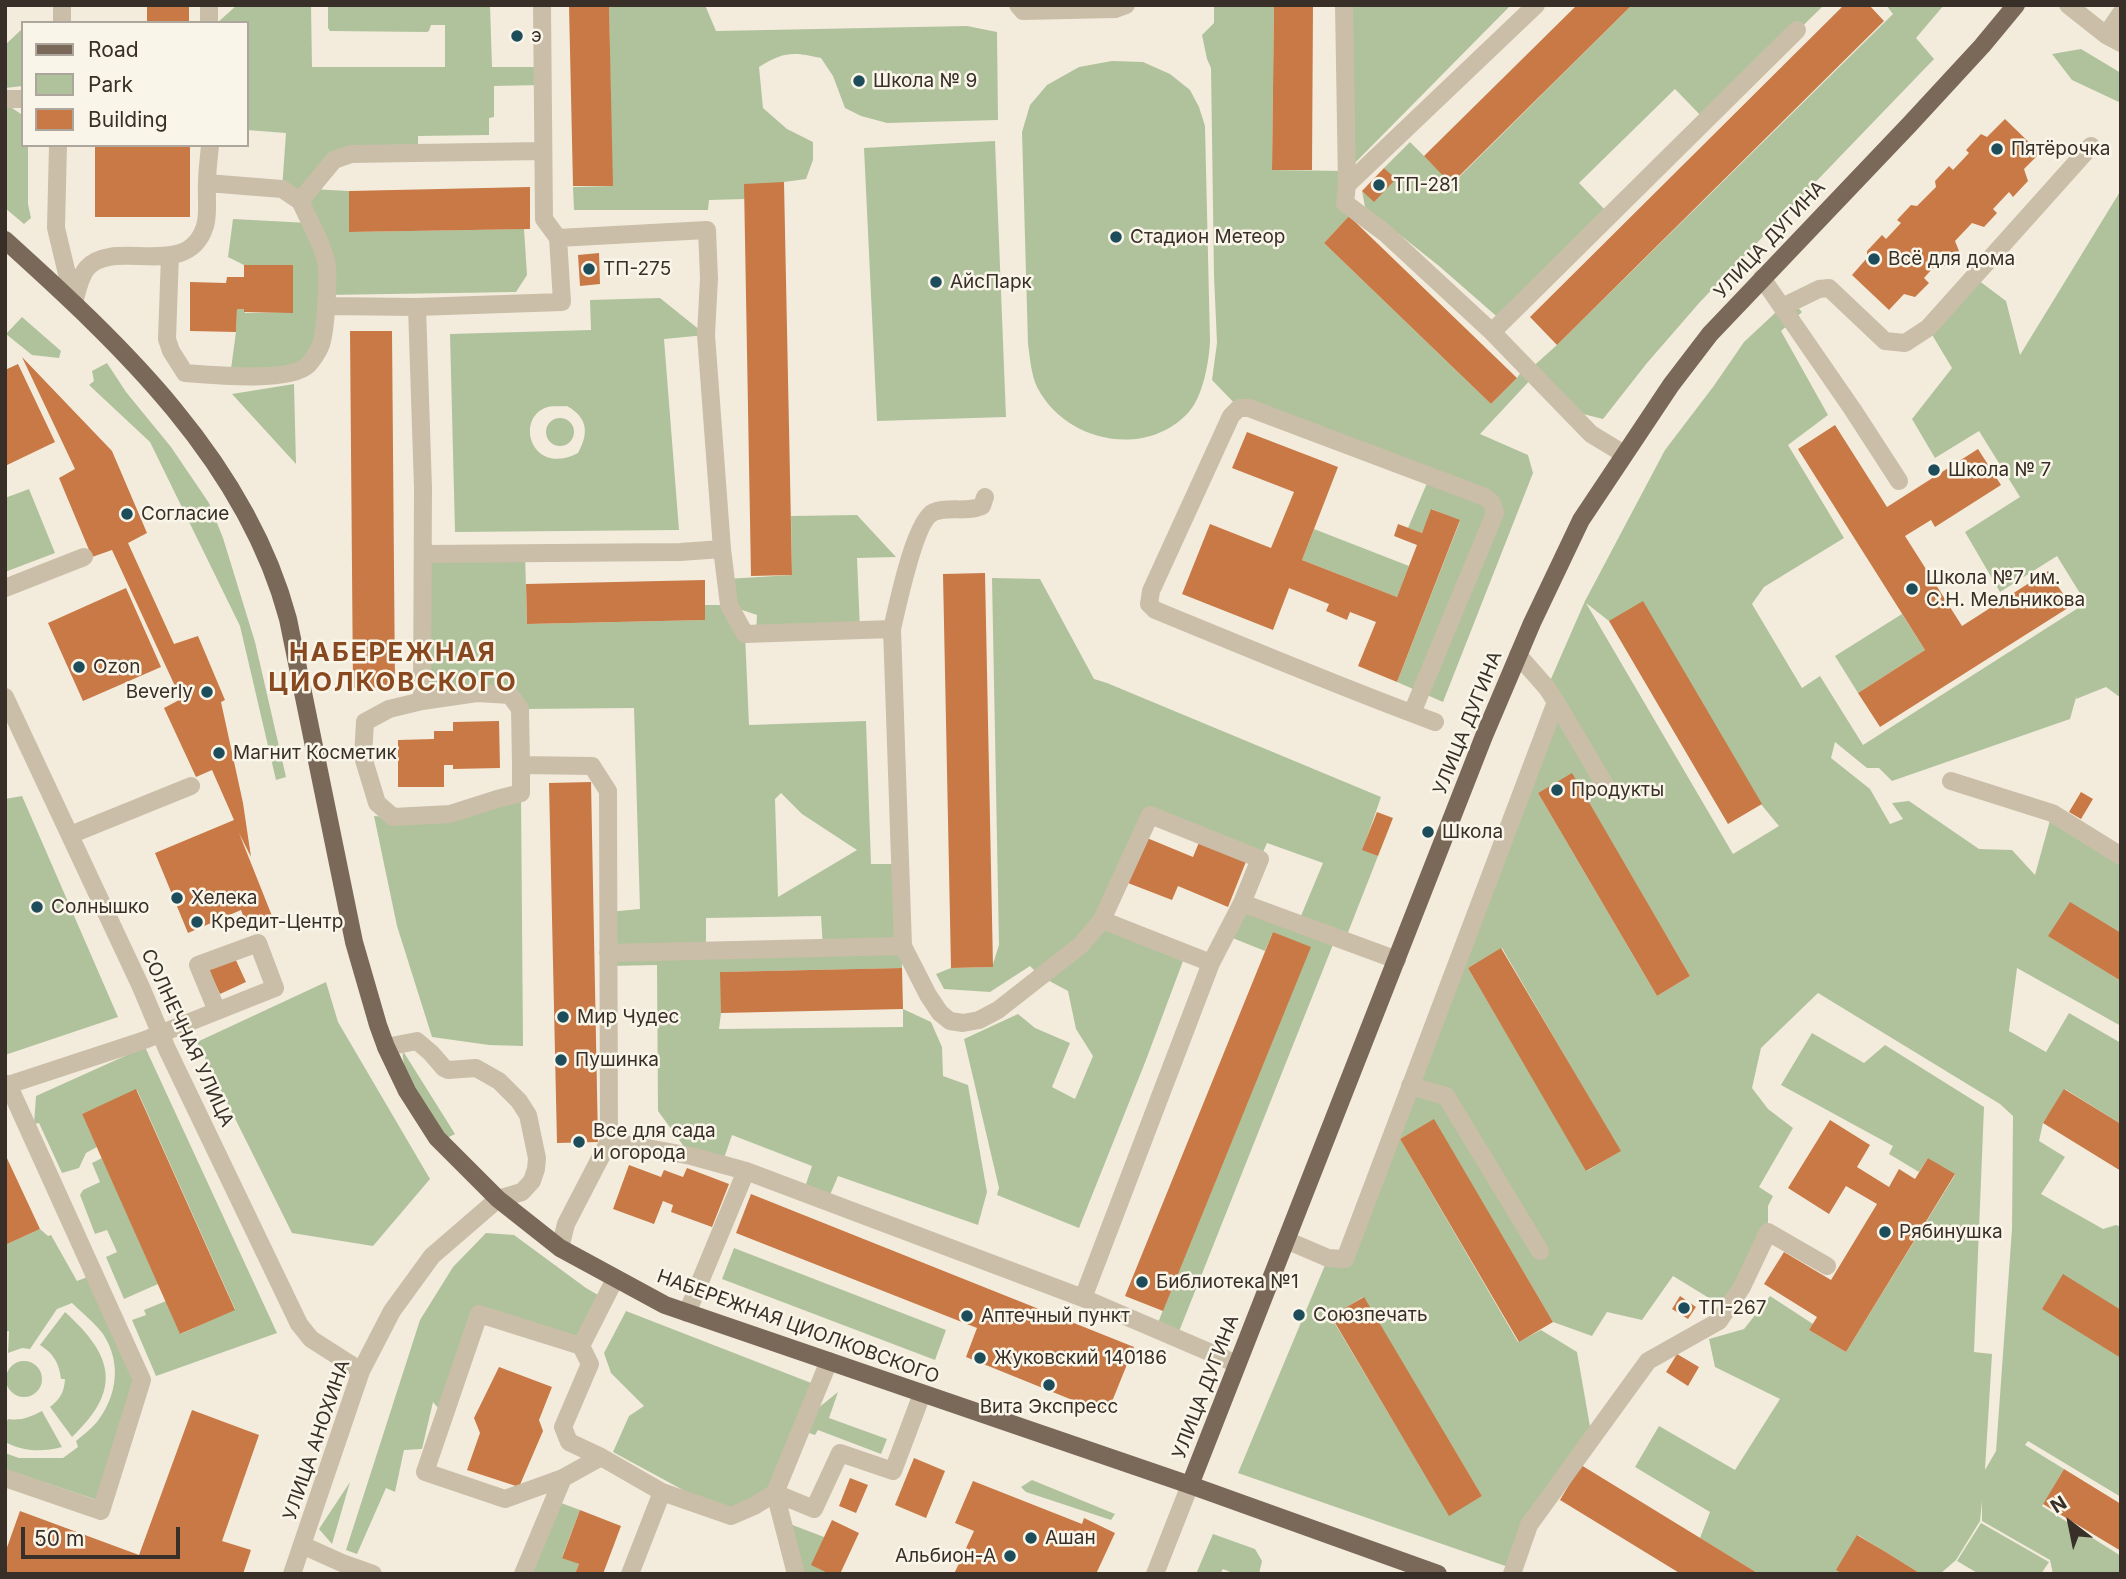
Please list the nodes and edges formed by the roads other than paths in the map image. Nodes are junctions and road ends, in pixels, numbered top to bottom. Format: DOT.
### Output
graph roads {
  1 [pos="542,5"];
  2 [pos="1018,5"];
  3 [pos="1126,5"];
  4 [pos="1344,5"];
  5 [pos="1536,5"];
  6 [pos="2016,5"];
  7 [pos="2068,5"];
  8 [pos="2121,13"];
  9 [pos="1797,30"];
  10 [pos="2113,39"];
  11 [pos="2091,145"];
  12 [pos="58,147"];
  13 [pos="210,147"];
  14 [pos="543,151"];
  15 [pos="207,183"];
  16 [pos="1347,185"];
  17 [pos="300,201"];
  18 [pos="558,238"];
  19 [pos="5,240"];
  20 [pos="170,255"];
  21 [pos="1762,278"];
  22 [pos="74,303"];
  23 [pos="326,306"];
  24 [pos="418,307"];
  25 [pos="1782,307"];
  26 [pos="1492,332"];
  27 [pos="1624,454"];
  28 [pos="1899,481"];
  29 [pos="985,497"];
  30 [pos="722,549"];
  31 [pos="423,554"];
  32 [pos="84,556"];
  33 [pos="5,588"];
  34 [pos="892,629"];
  35 [pos="1518,655"];
  36 [pos="5,697"];
  37 [pos="422,701"];
  38 [pos="1556,702"];
  39 [pos="1412,713"];
  40 [pos="1435,722"];
  41 [pos="521,765"];
  42 [pos="1951,781"];
  43 [pos="1605,785"];
  44 [pos="191,786"];
  45 [pos="70,835"];
  46 [pos="2121,856"];
  47 [pos="1242,903"];
  48 [pos="1102,920"];
  49 [pos="903,946"];
  50 [pos="608,953"];
  51 [pos="1397,960"];
  52 [pos="1211,962"];
  53 [pos="217,1011"];
  54 [pos="161,1033"];
  55 [pos="386,1047"];
  56 [pos="7,1085"];
  57 [pos="1410,1086"];
  58 [pos="609,1141"];
  59 [pos="746,1171"];
  60 [pos="498,1199"];
  61 [pos="1286,1240"];
  62 [pos="561,1248"];
  63 [pos="1540,1251"];
  64 [pos="1827,1266"];
  65 [pos="615,1279"];
  66 [pos="1083,1298"];
  67 [pos="687,1313"];
  68 [pos="581,1346"];
  69 [pos="829,1361"];
  70 [pos="1237,1364"];
  71 [pos="361,1371"];
  72 [pos="922,1394"];
  73 [pos="601,1457"];
  74 [pos="5,1478"];
  75 [pos="563,1478"];
  76 [pos="1190,1485"];
  77 [pos="662,1492"];
  78 [pos="775,1493"];
  79 [pos="302,1545"];
  80 [pos="292,1574"];
  81 [pos="373,1574"];
  82 [pos="523,1574"];
  83 [pos="630,1574"];
  84 [pos="796,1574"];
  85 [pos="1155,1574"];
  86 [pos="1438,1574"];
  87 [pos="1512,1574"];
  1 -- 14 [label="street"];
  2 -- 3 [label="street"];
  4 -- 16 [label="street"];
  5 -- 16 [label="street"];
  6 -- 21 [label="main road, УЛИЦА ДУГИНА"];
  7 -- 10 [label="street"];
  8 -- 10 [label="street"];
  9 -- 26 [label="street"];
  11 -- 25 [label="street"];
  12 -- 22 [label="street"];
  13 -- 15 [label="street"];
  14 -- 17 [label="street"];
  14 -- 18 [label="street"];
  15 -- 17 [label="street"];
  15 -- 20 [label="street"];
  16 -- 26 [label="street"];
  17 -- 23 [label="street"];
  18 -- 24 [label="street"];
  18 -- 30 [label="street"];
  19 -- 22 [label="main road, НАБЕРЕЖНАЯ ЦИОЛКОВСКОГО"];
  20 -- 22 [label="street"];
  20 -- 23 [label="street"];
  21 -- 25 [label="street"];
  21 -- 27 [label="main road, УЛИЦА ДУГИНА"];
  22 -- 55 [label="main road, НАБЕРЕЖНАЯ ЦИОЛКОВСКОГО"];
  23 -- 24 [label="street"];
  24 -- 31 [label="street"];
  25 -- 28 [label="street"];
  26 -- 27 [label="street"];
  27 -- 35 [label="main road, УЛИЦА ДУГИНА"];
  29 -- 34 [label="street"];
  30 -- 31 [label="street"];
  30 -- 34 [label="street"];
  31 -- 37 [label="street"];
  32 -- 33 [label="street"];
  34 -- 49 [label="street"];
  35 -- 38 [label="street"];
  35 -- 51 [label="main road, УЛИЦА ДУГИНА"];
  36 -- 45 [label="street, СОЛНЕЧНАЯ УЛИЦА"];
  37 -- 41 [label="street"];
  37 -- 41 [label="street"];
  38 -- 43 [label="street"];
  38 -- 57 [label="street"];
  39 -- 39 [label="street"];
  39 -- 40 [label="street"];
  41 -- 50 [label="street"];
  42 -- 46 [label="street"];
  44 -- 45 [label="street"];
  45 -- 54 [label="street, СОЛНЕЧНАЯ УЛИЦА"];
  47 -- 48 [label="street"];
  47 -- 51 [label="street"];
  47 -- 52 [label="street"];
  48 -- 49 [label="street"];
  48 -- 52 [label="street"];
  49 -- 50 [label="street"];
  50 -- 58 [label="street"];
  51 -- 61 [label="main road, УЛИЦА ДУГИНА"];
  52 -- 66 [label="street"];
  53 -- 53 [label="street"];
  53 -- 54 [label="street"];
  54 -- 56 [label="street"];
  54 -- 71 [label="street, СОЛНЕЧНАЯ УЛИЦА"];
  55 -- 60 [label="main road, НАБЕРЕЖНАЯ ЦИОЛКОВСКОГО"];
  55 -- 60 [label="street, УЛИЦА АНОХИНА"];
  56 -- 74 [label="street"];
  57 -- 61 [label="street"];
  57 -- 63 [label="street"];
  58 -- 59 [label="street"];
  58 -- 62 [label="street"];
  59 -- 66 [label="street"];
  59 -- 67 [label="street"];
  60 -- 62 [label="main road, НАБЕРЕЖНАЯ ЦИОЛКОВСКОГО"];
  60 -- 71 [label="street, УЛИЦА АНОХИНА"];
  61 -- 70 [label="main road, УЛИЦА ДУГИНА"];
  62 -- 65 [label="main road, НАБЕРЕЖНАЯ ЦИОЛКОВСКОГО"];
  64 -- 87 [label="street"];
  65 -- 67 [label="main road, НАБЕРЕЖНАЯ ЦИОЛКОВСКОГО"];
  65 -- 68 [label="street"];
  66 -- 70 [label="street"];
  67 -- 69 [label="main road, НАБЕРЕЖНАЯ ЦИОЛКОВСКОГО"];
  68 -- 73 [label="street"];
  68 -- 75 [label="street"];
  69 -- 72 [label="main road, НАБЕРЕЖНАЯ ЦИОЛКОВСКОГО"];
  69 -- 78 [label="street"];
  70 -- 76 [label="main road, УЛИЦА ДУГИНА"];
  71 -- 79 [label="street, УЛИЦА АНОХИНА"];
  72 -- 76 [label="main road, НАБЕРЕЖНАЯ ЦИОЛКОВСКОГО"];
  72 -- 78 [label="street"];
  73 -- 75 [label="street"];
  73 -- 77 [label="street"];
  75 -- 82 [label="street"];
  76 -- 85 [label="street, УЛИЦА ДУГИНА"];
  76 -- 86 [label="main road, НАБЕРЕЖНАЯ ЦИОЛКОВСКОГО"];
  77 -- 78 [label="street"];
  77 -- 83 [label="street"];
  78 -- 84 [label="street"];
  79 -- 80 [label="street, УЛИЦА АНОХИНА"];
  79 -- 81 [label="street"];
}
